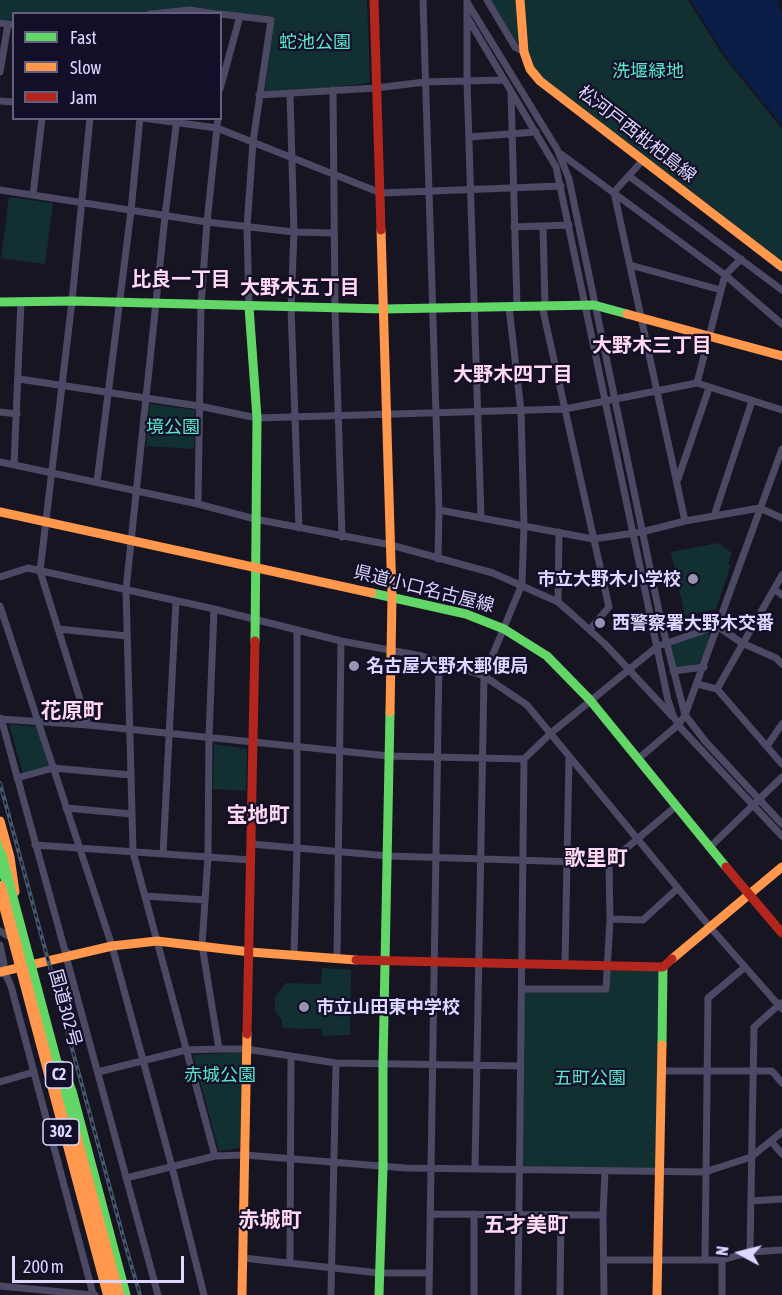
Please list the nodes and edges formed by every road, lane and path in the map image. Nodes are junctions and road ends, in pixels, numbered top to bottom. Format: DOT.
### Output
graph roads {
  1 [pos="374,0"];
  2 [pos="423,0"];
  3 [pos="487,0"];
  4 [pos="520,0"];
  5 [pos="467,1"];
  6 [pos="222,14"];
  7 [pos="240,16"];
  8 [pos="467,17"];
  9 [pos="7,24"];
  10 [pos="524,52"];
  11 [pos="0,72"];
  12 [pos="504,80"];
  13 [pos="467,81"];
  14 [pos="222,82"];
  15 [pos="425,82"];
  16 [pos="376,88"];
  17 [pos="333,90"];
  18 [pos="511,91"];
  19 [pos="290,93"];
  20 [pos="259,94"];
  21 [pos="42,120"];
  22 [pos="90,120"];
  23 [pos="142,120"];
  24 [pos="218,120"];
  25 [pos="177,121"];
  26 [pos="217,128"];
  27 [pos="536,132"];
  28 [pos="512,133"];
  29 [pos="469,137"];
  30 [pos="252,142"];
  31 [pos="558,152"];
  32 [pos="293,157"];
  33 [pos="642,161"];
  34 [pos="334,174"];
  35 [pos="629,176"];
  36 [pos="561,186"];
  37 [pos="471,189"];
  38 [pos="512,189"];
  39 [pos="0,190"];
  40 [pos="428,192"];
  41 [pos="614,192"];
  42 [pos="381,193"];
  43 [pos="33,195"];
  44 [pos="83,203"];
  45 [pos="131,211"];
  46 [pos="165,216"];
  47 [pos="207,222"];
  48 [pos="569,225"];
  49 [pos="246,227"];
  50 [pos="514,227"];
  51 [pos="543,227"];
  52 [pos="294,232"];
  53 [pos="334,233"];
  54 [pos="741,259"];
  55 [pos="630,265"];
  56 [pos="782,267"];
  57 [pos="725,275"];
  58 [pos="721,290"];
  59 [pos="782,290"];
  60 [pos="72,301"];
  61 [pos="0,302"];
  62 [pos="21,302"];
  63 [pos="119,303"];
  64 [pos="156,304"];
  65 [pos="201,305"];
  66 [pos="589,305"];
  67 [pos="475,306"];
  68 [pos="513,306"];
  69 [pos="543,306"];
  70 [pos="249,307"];
  71 [pos="291,308"];
  72 [pos="431,308"];
  73 [pos="335,309"];
  74 [pos="384,309"];
  75 [pos="641,317"];
  76 [pos="782,324"];
  77 [pos="709,336"];
  78 [pos="782,356"];
  79 [pos="19,379"];
  80 [pos="697,384"];
  81 [pos="62,385"];
  82 [pos="710,388"];
  83 [pos="657,391"];
  84 [pos="109,393"];
  85 [pos="146,398"];
  86 [pos="611,400"];
  87 [pos="752,401"];
  88 [pos="199,406"];
  89 [pos="565,409"];
  90 [pos="782,410"];
  91 [pos="521,411"];
  92 [pos="0,412"];
  93 [pos="478,412"];
  94 [pos="435,413"];
  95 [pos="17,414"];
  96 [pos="338,415"];
  97 [pos="387,415"];
  98 [pos="296,416"];
  99 [pos="257,418"];
  100 [pos="782,449"];
  101 [pos="780,461"];
  102 [pos="0,462"];
  103 [pos="14,465"];
  104 [pos="52,473"];
  105 [pos="97,482"];
  106 [pos="677,482"];
  107 [pos="136,490"];
  108 [pos="198,504"];
  109 [pos="760,508"];
  110 [pos="438,510"];
  111 [pos="0,512"];
  112 [pos="714,516"];
  113 [pos="482,517"];
  114 [pos="782,518"];
  115 [pos="255,519"];
  116 [pos="685,521"];
  117 [pos="47,523"];
  118 [pos="524,525"];
  119 [pos="299,528"];
  120 [pos="559,532"];
  121 [pos="642,532"];
  122 [pos="633,533"];
  123 [pos="342,537"];
  124 [pos="593,539"];
  125 [pos="131,541"];
  126 [pos="391,545"];
  127 [pos="438,559"];
  128 [pos="256,567"];
  129 [pos="40,571"];
  130 [pos="782,575"];
  131 [pos="0,577"];
  132 [pos="522,584"];
  133 [pos="774,589"];
  134 [pos="126,590"];
  135 [pos="782,595"];
  136 [pos="392,597"];
  137 [pos="176,601"];
  138 [pos="558,602"];
  139 [pos="0,606"];
  140 [pos="214,609"];
  141 [pos="255,620"];
  142 [pos="717,626"];
  143 [pos="58,629"];
  144 [pos="504,629"];
  145 [pos="590,629"];
  146 [pos="297,631"];
  147 [pos="127,636"];
  148 [pos="341,641"];
  149 [pos="742,643"];
  150 [pos="666,644"];
  151 [pos="658,646"];
  152 [pos="391,651"];
  153 [pos="440,660"];
  154 [pos="782,664"];
  155 [pos="704,667"];
  156 [pos="627,670"];
  157 [pos="673,671"];
  158 [pos="484,676"];
  159 [pos="697,684"];
  160 [pos="717,689"];
  161 [pos="590,700"];
  162 [pos="685,716"];
  163 [pos="2,717"];
  164 [pos="37,720"];
  165 [pos="678,724"];
  166 [pos="782,724"];
  167 [pos="88,725"];
  168 [pos="129,729"];
  169 [pos="169,733"];
  170 [pos="551,733"];
  171 [pos="209,737"];
  172 [pos="253,741"];
  173 [pos="298,745"];
  174 [pos="767,746"];
  175 [pos="339,752"];
  176 [pos="389,756"];
  177 [pos="437,757"];
  178 [pos="569,757"];
  179 [pos="481,758"];
  180 [pos="524,759"];
  181 [pos="638,759"];
  182 [pos="782,764"];
  183 [pos="53,768"];
  184 [pos="131,775"];
  185 [pos="782,777"];
  186 [pos="17,778"];
  187 [pos="760,800"];
  188 [pos="754,806"];
  189 [pos="675,807"];
  190 [pos="66,808"];
  191 [pos="132,814"];
  192 [pos="0,821"];
  193 [pos="782,824"];
  194 [pos="0,836"];
  195 [pos="782,836"];
  196 [pos="637,837"];
  197 [pos="251,844"];
  198 [pos="35,845"];
  199 [pos="710,847"];
  200 [pos="80,848"];
  201 [pos="297,848"];
  202 [pos="338,851"];
  203 [pos="134,852"];
  204 [pos="0,854"];
  205 [pos="164,854"];
  206 [pos="389,856"];
  207 [pos="437,856"];
  208 [pos="208,857"];
  209 [pos="251,860"];
  210 [pos="480,860"];
  211 [pos="522,860"];
  212 [pos="567,861"];
  213 [pos="609,863"];
  214 [pos="782,867"];
  215 [pos="0,887"];
  216 [pos="678,888"];
  217 [pos="15,892"];
  218 [pos="750,894"];
  219 [pos="145,896"];
  220 [pos="205,900"];
  221 [pos="0,908"];
  222 [pos="610,919"];
  223 [pos="710,927"];
  224 [pos="782,933"];
  225 [pos="3,937"];
  226 [pos="157,941"];
  227 [pos="202,945"];
  228 [pos="111,946"];
  229 [pos="250,952"];
  230 [pos="69,956"];
  231 [pos="294,956"];
  232 [pos="337,959"];
  233 [pos="385,962"];
  234 [pos="435,963"];
  235 [pos="477,963"];
  236 [pos="34,964"];
  237 [pos="522,964"];
  238 [pos="565,964"];
  239 [pos="608,966"];
  240 [pos="663,967"];
  241 [pos="745,967"];
  242 [pos="16,968"];
  243 [pos="0,972"];
  244 [pos="522,989"];
  245 [pos="781,1006"];
  246 [pos="29,1015"];
  247 [pos="23,1030"];
  248 [pos="219,1049"];
  249 [pos="246,1049"];
  250 [pos="186,1050"];
  251 [pos="291,1056"];
  252 [pos="142,1060"];
  253 [pos="336,1063"];
  254 [pos="383,1064"];
  255 [pos="62,1065"];
  256 [pos="476,1065"];
  257 [pos="432,1066"];
  258 [pos="521,1066"];
  259 [pos="661,1071"];
  260 [pos="708,1071"];
  261 [pos="753,1071"];
  262 [pos="34,1072"];
  263 [pos="99,1072"];
  264 [pos="0,1082"];
  265 [pos="782,1083"];
  266 [pos="782,1132"];
  267 [pos="771,1141"];
  268 [pos="782,1154"];
  269 [pos="245,1155"];
  270 [pos="215,1156"];
  271 [pos="751,1157"];
  272 [pos="290,1158"];
  273 [pos="68,1161"];
  274 [pos="333,1162"];
  275 [pos="172,1167"];
  276 [pos="383,1167"];
  277 [pos="430,1168"];
  278 [pos="475,1168"];
  279 [pos="519,1169"];
  280 [pos="605,1171"];
  281 [pos="659,1172"];
  282 [pos="705,1172"];
  283 [pos="62,1178"];
  284 [pos="126,1178"];
  285 [pos="782,1199"];
  286 [pos="751,1201"];
  287 [pos="71,1211"];
  288 [pos="430,1214"];
  289 [pos="474,1214"];
  290 [pos="518,1215"];
  291 [pos="561,1215"];
  292 [pos="603,1215"];
  293 [pos="84,1221"];
  294 [pos="782,1250"];
  295 [pos="750,1252"];
  296 [pos="243,1258"];
  297 [pos="604,1260"];
  298 [pos="705,1260"];
  299 [pos="722,1260"];
  300 [pos="657,1261"];
  301 [pos="290,1263"];
  302 [pos="331,1269"];
  303 [pos="379,1273"];
  304 [pos="428,1273"];
  305 [pos="1,1286"];
  306 [pos="1,1295"];
  307 [pos="96,1295"];
  308 [pos="109,1295"];
  309 [pos="118,1295"];
  310 [pos="124,1295"];
  311 [pos="158,1295"];
  312 [pos="204,1295"];
  313 [pos="242,1295"];
  314 [pos="331,1295"];
  315 [pos="379,1295"];
  316 [pos="429,1295"];
  317 [pos="474,1295"];
  318 [pos="518,1295"];
  319 [pos="560,1295"];
  320 [pos="604,1295"];
  321 [pos="657,1295"];
  322 [pos="722,1295"];
  1 -- 16 [label="main road"];
  2 -- 15 [label="street"];
  3 -- 10 [label="street"];
  4 -- 10 [label="main road, 松河戸西枇杷島線"];
  5 -- 8 [label="street"];
  5 -- 31 [label="street"];
  6 -- 7 [label="street"];
  7 -- 14 [label="street"];
  7 -- 20 [label="street"];
  8 -- 12 [label="street"];
  8 -- 13 [label="street"];
  9 -- 11 [label="street"];
  10 -- 33 [label="main road, 松河戸西枇杷島線"];
  12 -- 13 [label="street"];
  12 -- 18 [label="street"];
  13 -- 15 [label="street"];
  13 -- 29 [label="street"];
  15 -- 16 [label="street"];
  15 -- 40 [label="street"];
  16 -- 17 [label="street"];
  16 -- 42 [label="main road"];
  17 -- 19 [label="street"];
  17 -- 34 [label="street"];
  18 -- 27 [label="street"];
  18 -- 28 [label="street"];
  19 -- 20 [label="street"];
  19 -- 32 [label="street"];
  20 -- 30 [label="street"];
  21 -- 43 [label="street"];
  22 -- 44 [label="street"];
  23 -- 45 [label="street"];
  24 -- 26 [label="street"];
  25 -- 26 [label="street"];
  25 -- 46 [label="street"];
  26 -- 30 [label="street"];
  26 -- 47 [label="street"];
  27 -- 28 [label="street"];
  27 -- 36 [label="street"];
  28 -- 29 [label="street"];
  28 -- 38 [label="street"];
  29 -- 37 [label="street"];
  30 -- 32 [label="street"];
  30 -- 49 [label="street"];
  31 -- 41 [label="street"];
  31 -- 66 [label="street"];
  32 -- 34 [label="street"];
  32 -- 52 [label="street"];
  33 -- 35 [label="street"];
  33 -- 56 [label="main road, 松河戸西枇杷島線"];
  34 -- 42 [label="street"];
  34 -- 53 [label="street"];
  35 -- 41 [label="street"];
  35 -- 54 [label="street"];
  36 -- 38 [label="street"];
  36 -- 48 [label="street"];
  37 -- 38 [label="street"];
  37 -- 40 [label="street"];
  37 -- 67 [label="street"];
  38 -- 50 [label="street"];
  39 -- 43 [label="street"];
  40 -- 42 [label="street"];
  40 -- 72 [label="street"];
  41 -- 55 [label="street"];
  41 -- 57 [label="street"];
  42 -- 74 [label="main road"];
  43 -- 44 [label="street"];
  44 -- 45 [label="street"];
  44 -- 60 [label="street"];
  45 -- 46 [label="street"];
  45 -- 63 [label="street"];
  46 -- 47 [label="street"];
  46 -- 64 [label="street"];
  47 -- 49 [label="street"];
  47 -- 65 [label="street"];
  48 -- 51 [label="street"];
  48 -- 66 [label="street"];
  49 -- 52 [label="street"];
  49 -- 70 [label="street"];
  50 -- 51 [label="street"];
  50 -- 68 [label="street"];
  51 -- 69 [label="street"];
  52 -- 53 [label="street"];
  52 -- 71 [label="street"];
  53 -- 73 [label="street"];
  54 -- 57 [label="street"];
  54 -- 59 [label="street"];
  55 -- 58 [label="street"];
  55 -- 75 [label="street"];
  57 -- 58 [label="street"];
  57 -- 76 [label="street"];
  58 -- 77 [label="street"];
  60 -- 62 [label="main road"];
  60 -- 63 [label="main road"];
  60 -- 81 [label="street"];
  61 -- 62 [label="main road"];
  62 -- 79 [label="street"];
  63 -- 64 [label="main road"];
  63 -- 84 [label="street"];
  64 -- 65 [label="main road"];
  64 -- 85 [label="street"];
  65 -- 70 [label="main road"];
  65 -- 88 [label="street"];
  66 -- 69 [label="main road"];
  66 -- 75 [label="main road"];
  66 -- 86 [label="street"];
  67 -- 68 [label="main road"];
  67 -- 72 [label="main road"];
  67 -- 93 [label="street"];
  68 -- 69 [label="main road"];
  68 -- 91 [label="street"];
  69 -- 89 [label="street"];
  70 -- 71 [label="main road"];
  70 -- 99 [label="main road"];
  71 -- 73 [label="main road"];
  71 -- 98 [label="street"];
  72 -- 74 [label="main road"];
  72 -- 94 [label="street"];
  73 -- 74 [label="main road"];
  73 -- 96 [label="street"];
  74 -- 97 [label="main road"];
  75 -- 77 [label="main road"];
  75 -- 83 [label="street"];
  77 -- 78 [label="main road"];
  77 -- 80 [label="street"];
  79 -- 81 [label="street"];
  79 -- 95 [label="street"];
  80 -- 82 [label="street"];
  80 -- 83 [label="street"];
  81 -- 84 [label="street"];
  81 -- 104 [label="street"];
  82 -- 87 [label="street"];
  82 -- 106 [label="street"];
  83 -- 86 [label="street"];
  83 -- 106 [label="street"];
  84 -- 85 [label="street"];
  84 -- 105 [label="street"];
  85 -- 88 [label="street"];
  85 -- 107 [label="street"];
  86 -- 89 [label="street"];
  86 -- 121 [label="street"];
  86 -- 122 [label="street"];
  87 -- 90 [label="street"];
  87 -- 112 [label="street"];
  88 -- 99 [label="street"];
  88 -- 108 [label="street"];
  89 -- 91 [label="street"];
  89 -- 124 [label="street"];
  91 -- 93 [label="street"];
  91 -- 118 [label="street"];
  92 -- 95 [label="street"];
  93 -- 94 [label="street"];
  93 -- 113 [label="street"];
  94 -- 97 [label="street"];
  94 -- 110 [label="street"];
  95 -- 103 [label="street"];
  96 -- 97 [label="street"];
  96 -- 98 [label="street"];
  96 -- 123 [label="street"];
  97 -- 126 [label="main road"];
  98 -- 99 [label="street"];
  98 -- 119 [label="street"];
  99 -- 115 [label="main road"];
  100 -- 101 [label="street"];
  101 -- 109 [label="street"];
  102 -- 103 [label="street"];
  103 -- 104 [label="street"];
  104 -- 105 [label="street"];
  104 -- 117 [label="street"];
  105 -- 107 [label="street"];
  106 -- 116 [label="street"];
  107 -- 108 [label="street"];
  107 -- 125 [label="street"];
  108 -- 115 [label="street"];
  109 -- 112 [label="street"];
  109 -- 114 [label="street"];
  109 -- 142 [label="street"];
  110 -- 113 [label="street"];
  110 -- 127 [label="street"];
  111 -- 117 [label="main road, 県道小口名古屋線"];
  112 -- 116 [label="street"];
  113 -- 118 [label="street"];
  115 -- 119 [label="street"];
  115 -- 128 [label="main road"];
  116 -- 121 [label="street"];
  117 -- 125 [label="main road, 県道小口名古屋線"];
  117 -- 129 [label="street"];
  118 -- 120 [label="street"];
  118 -- 132 [label="street"];
  119 -- 123 [label="street"];
  120 -- 124 [label="street"];
  120 -- 138 [label="street"];
  121 -- 122 [label="street"];
  121 -- 150 [label="street"];
  122 -- 124 [label="street"];
  122 -- 151 [label="street"];
  123 -- 126 [label="street"];
  124 -- 145 [label="street"];
  125 -- 128 [label="main road, 県道小口名古屋線"];
  125 -- 134 [label="street"];
  126 -- 127 [label="street"];
  126 -- 136 [label="main road"];
  127 -- 132 [label="street"];
  128 -- 136 [label="main road, 県道小口名古屋線"];
  128 -- 141 [label="main road"];
  129 -- 131 [label="street"];
  129 -- 134 [label="street"];
  129 -- 143 [label="street"];
  130 -- 133 [label="street"];
  132 -- 138 [label="street"];
  132 -- 144 [label="street"];
  133 -- 135 [label="street"];
  133 -- 149 [label="street"];
  134 -- 137 [label="street"];
  134 -- 147 [label="street"];
  136 -- 144 [label="main road, 県道小口名古屋線"];
  136 -- 152 [label="main road"];
  137 -- 140 [label="street"];
  137 -- 169 [label="street"];
  138 -- 145 [label="street"];
  139 -- 164 [label="street"];
  140 -- 141 [label="street"];
  140 -- 171 [label="street"];
  141 -- 146 [label="street"];
  141 -- 172 [label="main road"];
  142 -- 149 [label="street"];
  142 -- 150 [label="street"];
  142 -- 155 [label="street"];
  143 -- 147 [label="street"];
  143 -- 167 [label="street"];
  144 -- 158 [label="street"];
  144 -- 161 [label="main road, 県道小口名古屋線"];
  145 -- 156 [label="street"];
  146 -- 148 [label="street"];
  146 -- 173 [label="street"];
  147 -- 168 [label="street"];
  148 -- 152 [label="street"];
  148 -- 175 [label="street"];
  149 -- 154 [label="street"];
  149 -- 160 [label="street"];
  150 -- 151 [label="street"];
  150 -- 157 [label="street"];
  151 -- 156 [label="street"];
  151 -- 165 [label="street"];
  152 -- 153 [label="street"];
  152 -- 176 [label="main road"];
  153 -- 158 [label="street"];
  153 -- 177 [label="street"];
  155 -- 157 [label="street"];
  155 -- 159 [label="street"];
  156 -- 161 [label="street"];
  156 -- 165 [label="street"];
  157 -- 162 [label="street"];
  158 -- 170 [label="street"];
  158 -- 179 [label="street"];
  159 -- 160 [label="street"];
  159 -- 162 [label="street"];
  160 -- 174 [label="street"];
  161 -- 170 [label="street"];
  161 -- 181 [label="main road, 県道小口名古屋線"];
  162 -- 165 [label="street"];
  162 -- 187 [label="street"];
  163 -- 164 [label="street"];
  163 -- 186 [label="street"];
  164 -- 167 [label="street"];
  164 -- 183 [label="street"];
  165 -- 181 [label="street"];
  165 -- 188 [label="street"];
  166 -- 174 [label="street"];
  167 -- 168 [label="street"];
  168 -- 169 [label="street"];
  168 -- 184 [label="street"];
  169 -- 171 [label="street"];
  169 -- 205 [label="street"];
  170 -- 178 [label="street"];
  170 -- 180 [label="street"];
  171 -- 172 [label="street"];
  171 -- 208 [label="street"];
  172 -- 173 [label="street"];
  172 -- 197 [label="main road"];
  173 -- 175 [label="street"];
  173 -- 201 [label="street"];
  174 -- 182 [label="street"];
  175 -- 176 [label="street"];
  175 -- 202 [label="street"];
  176 -- 177 [label="street"];
  176 -- 206 [label="main road"];
  177 -- 179 [label="street"];
  177 -- 207 [label="street"];
  178 -- 196 [label="street"];
  178 -- 212 [label="street"];
  179 -- 180 [label="street"];
  179 -- 210 [label="street"];
  180 -- 211 [label="street"];
  181 -- 189 [label="main road, 県道小口名古屋線"];
  183 -- 184 [label="street"];
  183 -- 186 [label="street"];
  183 -- 190 [label="street"];
  184 -- 191 [label="street"];
  185 -- 187 [label="street"];
  186 -- 198 [label="street"];
  187 -- 188 [label="street"];
  187 -- 193 [label="street"];
  188 -- 195 [label="street"];
  188 -- 199 [label="street"];
  189 -- 196 [label="street"];
  189 -- 199 [label="main road, 県道小口名古屋線"];
  190 -- 191 [label="street"];
  190 -- 200 [label="street"];
  191 -- 203 [label="street"];
  192 -- 217 [label="main road"];
  194 -- 217 [label="main road, 国道302号 / 302"];
  196 -- 213 [label="street"];
  196 -- 216 [label="street"];
  197 -- 201 [label="street"];
  197 -- 209 [label="main road"];
  198 -- 200 [label="street"];
  198 -- 230 [label="street"];
  199 -- 218 [label="main road, 県道小口名古屋線"];
  200 -- 203 [label="street"];
  200 -- 228 [label="street"];
  201 -- 202 [label="street"];
  201 -- 231 [label="street"];
  202 -- 206 [label="street"];
  202 -- 232 [label="street"];
  203 -- 205 [label="street"];
  203 -- 219 [label="street"];
  204 -- 309 [label="main road, C2, bridge"];
  205 -- 208 [label="street"];
  206 -- 207 [label="street"];
  206 -- 233 [label="main road"];
  207 -- 210 [label="street"];
  207 -- 234 [label="street"];
  208 -- 209 [label="street"];
  208 -- 220 [label="street"];
  209 -- 229 [label="main road"];
  210 -- 211 [label="street"];
  210 -- 235 [label="street"];
  211 -- 212 [label="street"];
  211 -- 237 [label="street"];
  212 -- 213 [label="street"];
  212 -- 238 [label="street"];
  213 -- 222 [label="street"];
  214 -- 218 [label="main road"];
  215 -- 308 [label="main road, C2, bridge"];
  216 -- 222 [label="street"];
  216 -- 223 [label="street"];
  217 -- 236 [label="main road, 国道302号 / 302"];
  218 -- 223 [label="main road"];
  218 -- 224 [label="main road, 県道小口名古屋線"];
  219 -- 220 [label="street"];
  219 -- 226 [label="street"];
  220 -- 227 [label="street"];
  221 -- 225 [label="main road, 国道302号 / 302"];
  222 -- 239 [label="street"];
  223 -- 240 [label="main road"];
  223 -- 241 [label="street"];
  225 -- 242 [label="main road, 国道302号 / 302"];
  225 -- 243 [label="street"];
  226 -- 227 [label="main road"];
  226 -- 228 [label="main road"];
  226 -- 250 [label="street"];
  227 -- 229 [label="main road"];
  227 -- 248 [label="street"];
  228 -- 230 [label="main road"];
  228 -- 252 [label="street"];
  229 -- 231 [label="main road"];
  229 -- 249 [label="main road"];
  230 -- 236 [label="main road"];
  230 -- 263 [label="street"];
  231 -- 232 [label="main road"];
  232 -- 233 [label="main road"];
  233 -- 234 [label="main road"];
  233 -- 254 [label="main road"];
  234 -- 235 [label="main road"];
  234 -- 257 [label="street"];
  235 -- 237 [label="main road"];
  235 -- 256 [label="street"];
  236 -- 242 [label="main road"];
  236 -- 255 [label="main road, 国道302号 / 302"];
  237 -- 238 [label="main road"];
  237 -- 244 [label="street"];
  238 -- 239 [label="main road"];
  239 -- 240 [label="main road"];
  239 -- 244 [label="street"];
  240 -- 259 [label="main road"];
  241 -- 245 [label="street"];
  241 -- 260 [label="street"];
  242 -- 243 [label="main road"];
  242 -- 246 [label="main road, 国道302号 / 302"];
  243 -- 247 [label="street"];
  244 -- 258 [label="street"];
  245 -- 261 [label="street"];
  246 -- 247 [label="street"];
  246 -- 273 [label="main road, 国道302号 / 302"];
  247 -- 262 [label="street"];
  248 -- 249 [label="street"];
  248 -- 250 [label="street"];
  249 -- 251 [label="street"];
  249 -- 269 [label="main road"];
  250 -- 252 [label="street"];
  250 -- 270 [label="street"];
  251 -- 253 [label="street"];
  251 -- 272 [label="street"];
  252 -- 263 [label="street"];
  252 -- 275 [label="street"];
  253 -- 254 [label="street"];
  253 -- 274 [label="street"];
  254 -- 257 [label="street"];
  254 -- 276 [label="main road"];
  255 -- 310 [label="main road, 国道302号 / 302"];
  255 -- 310 [label="main road"];
  256 -- 257 [label="street"];
  256 -- 258 [label="street"];
  256 -- 278 [label="street"];
  257 -- 277 [label="street"];
  258 -- 279 [label="street"];
  259 -- 260 [label="street"];
  259 -- 281 [label="main road"];
  260 -- 261 [label="street"];
  260 -- 282 [label="street"];
  261 -- 265 [label="street"];
  261 -- 271 [label="street"];
  262 -- 264 [label="street"];
  262 -- 283 [label="street"];
  263 -- 284 [label="street"];
  266 -- 267 [label="street"];
  267 -- 268 [label="street"];
  267 -- 271 [label="street"];
  269 -- 270 [label="street"];
  269 -- 272 [label="street"];
  269 -- 296 [label="main road"];
  270 -- 275 [label="street"];
  271 -- 282 [label="street"];
  271 -- 286 [label="street"];
  272 -- 274 [label="street"];
  272 -- 301 [label="street"];
  273 -- 283 [label="street"];
  273 -- 293 [label="main road, 国道302号 / 302"];
  274 -- 276 [label="street"];
  274 -- 302 [label="street"];
  275 -- 284 [label="street"];
  275 -- 312 [label="street"];
  276 -- 277 [label="street"];
  276 -- 303 [label="main road"];
  277 -- 278 [label="street"];
  277 -- 288 [label="street"];
  278 -- 279 [label="street"];
  279 -- 280 [label="street"];
  279 -- 290 [label="street"];
  280 -- 281 [label="street"];
  280 -- 292 [label="street"];
  281 -- 282 [label="street"];
  281 -- 300 [label="main road"];
  282 -- 298 [label="street"];
  283 -- 287 [label="street"];
  284 -- 311 [label="street"];
  285 -- 286 [label="street"];
  286 -- 295 [label="street"];
  287 -- 293 [label="street"];
  287 -- 307 [label="street"];
  288 -- 289 [label="street"];
  288 -- 304 [label="street"];
  289 -- 290 [label="street"];
  289 -- 317 [label="street"];
  290 -- 291 [label="street"];
  290 -- 318 [label="street"];
  291 -- 292 [label="street"];
  291 -- 319 [label="street"];
  292 -- 297 [label="street"];
  293 -- 307 [label="main road, 国道302号 / 302"];
  294 -- 295 [label="street"];
  295 -- 299 [label="street"];
  296 -- 301 [label="street"];
  296 -- 313 [label="main road"];
  297 -- 300 [label="street"];
  297 -- 320 [label="street"];
  298 -- 299 [label="street"];
  298 -- 300 [label="street"];
  299 -- 322 [label="street"];
  300 -- 321 [label="main road"];
  301 -- 302 [label="street"];
  302 -- 303 [label="street"];
  302 -- 314 [label="street"];
  303 -- 304 [label="street"];
  303 -- 315 [label="main road"];
  304 -- 316 [label="street"];
  305 -- 306 [label="street"];
  305 -- 307 [label="street"];
}
